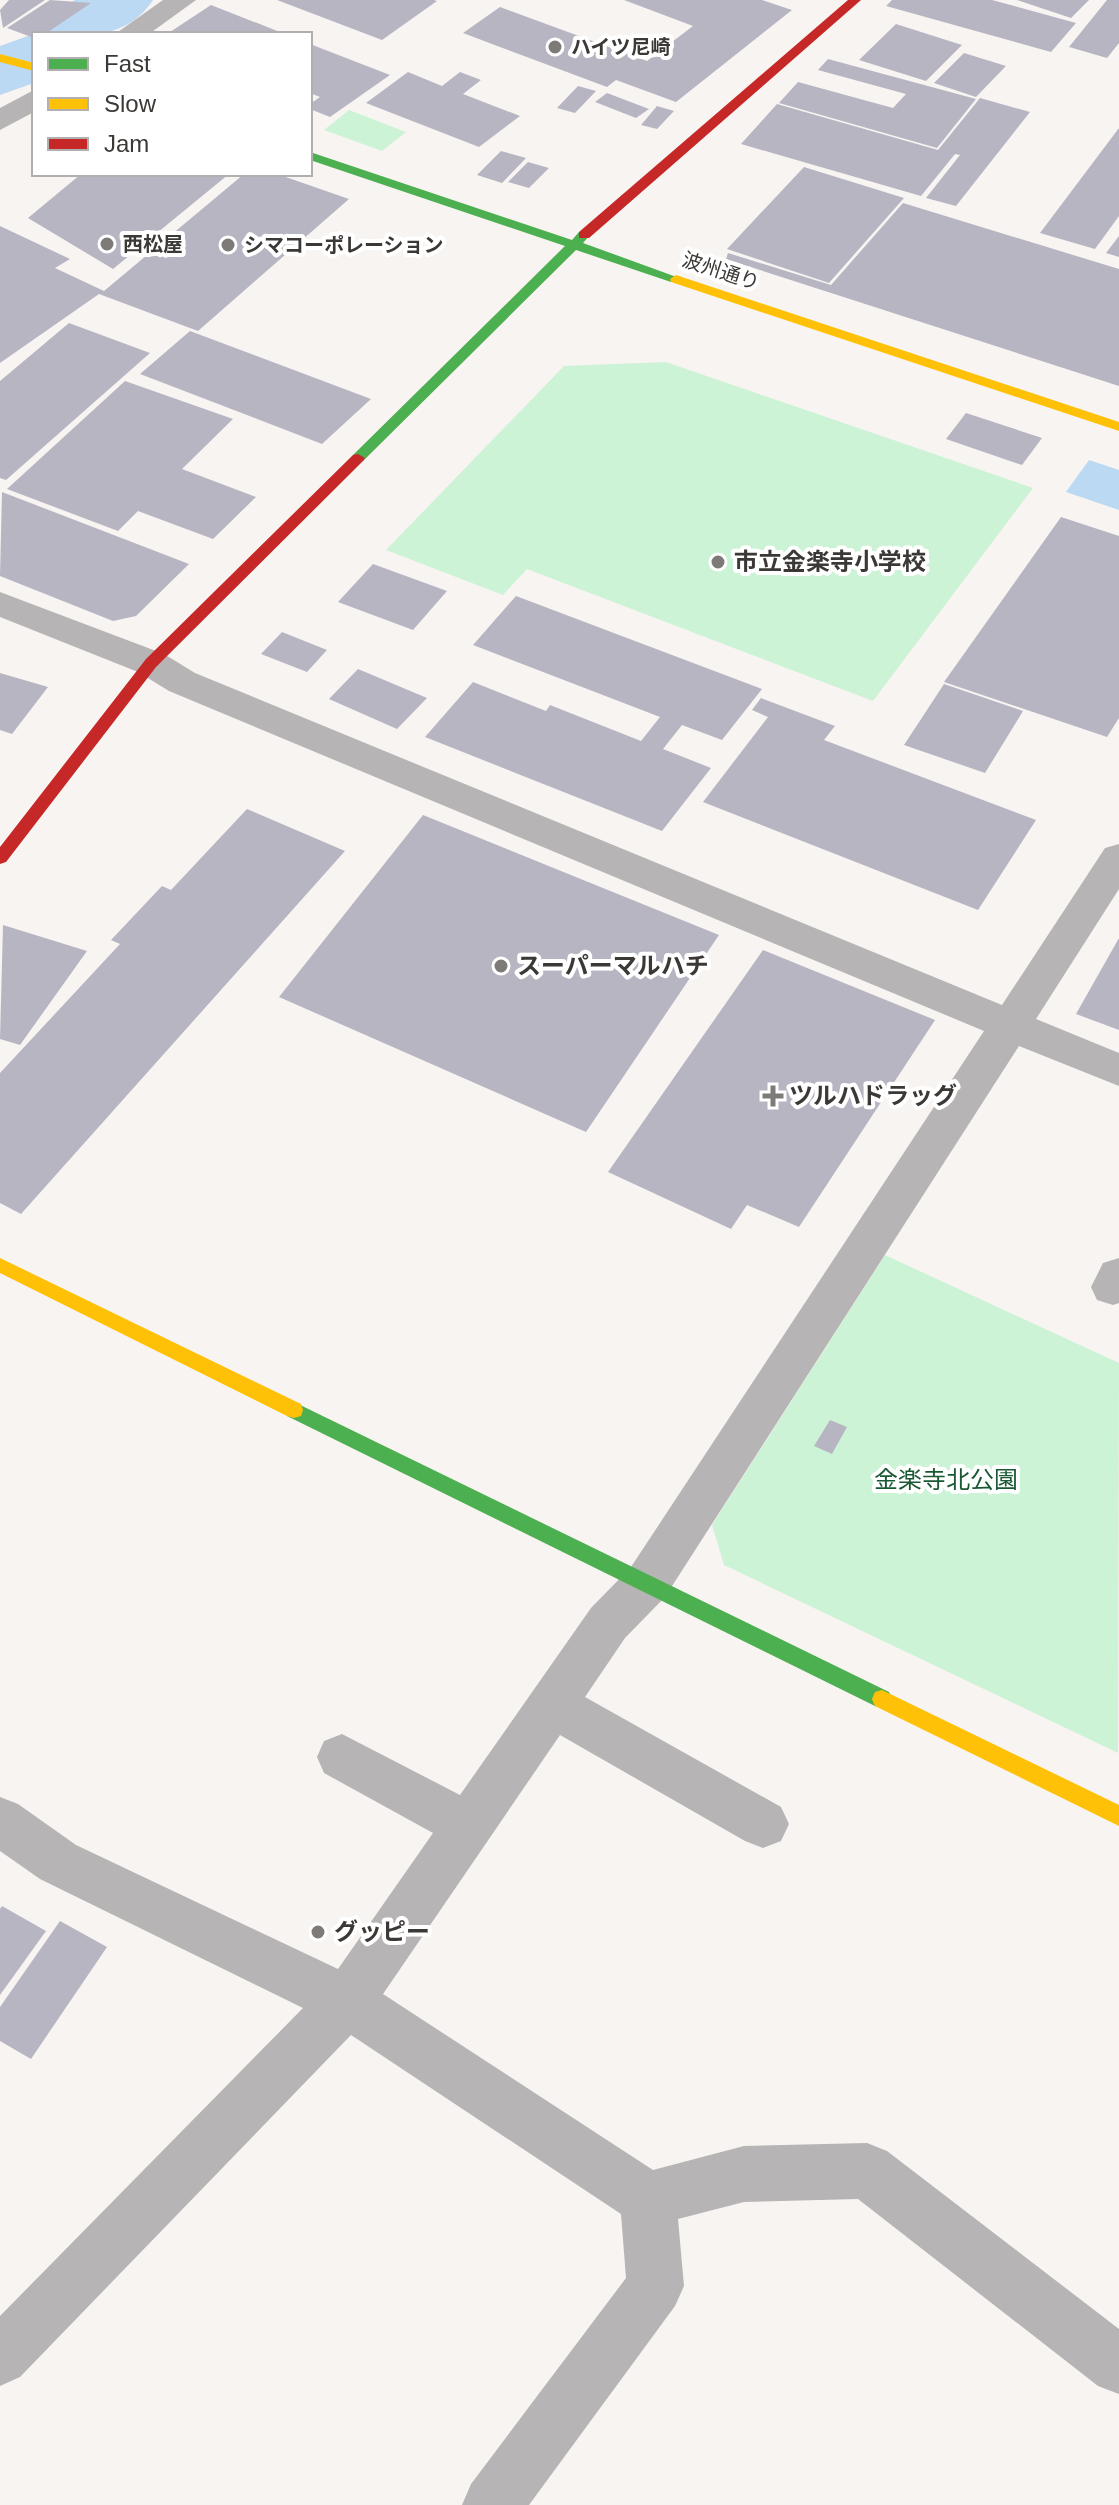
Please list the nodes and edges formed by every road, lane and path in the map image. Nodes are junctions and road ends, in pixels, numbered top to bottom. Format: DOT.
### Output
graph roads {
  1 [pos="182,0"];
  2 [pos="855,0"];
  3 [pos="132,32"];
  4 [pos="4,59"];
  5 [pos="32,66"];
  6 [pos="32,100"];
  7 [pos="0,121"];
  8 [pos="312,157"];
  9 [pos="573,245"];
  10 [pos="1119,427"];
  11 [pos="0,604"];
  12 [pos="151,663"];
  13 [pos="0,858"];
  14 [pos="1119,858"];
  15 [pos="1010,1026"];
  16 [pos="1119,1070"];
  17 [pos="0,1265"];
  18 [pos="648,1582"];
  19 [pos="551,1704"];
  20 [pos="342,1757"];
  21 [pos="1119,1816"];
  22 [pos="0,1821"];
  23 [pos="763,1824"];
  24 [pos="468,1826"];
  25 [pos="347,2001"];
  26 [pos="648,2199"];
  27 [pos="0,2357"];
  28 [pos="1119,2365"];
  29 [pos="492,2505"];
  1 -- 3 [label="street"];
  2 -- 9 [label="street"];
  4 -- 5 [label="street"];
  6 -- 7 [label="street"];
  8 -- 9 [label="street, 波州通り"];
  9 -- 10 [label="street, 波州通り"];
  9 -- 12 [label="street"];
  11 -- 12 [label="street"];
  12 -- 13 [label="street"];
  12 -- 15 [label="street"];
  14 -- 15 [label="street"];
  15 -- 16 [label="street"];
  15 -- 18 [label="street"];
  17 -- 18 [label="street"];
  18 -- 19 [label="street"];
  18 -- 21 [label="street"];
  19 -- 23 [label="street"];
  19 -- 24 [label="street"];
  20 -- 24 [label="street"];
  22 -- 25 [label="street"];
  24 -- 25 [label="street"];
  25 -- 26 [label="street"];
  25 -- 27 [label="street"];
  26 -- 28 [label="street"];
  26 -- 29 [label="street"];
}
